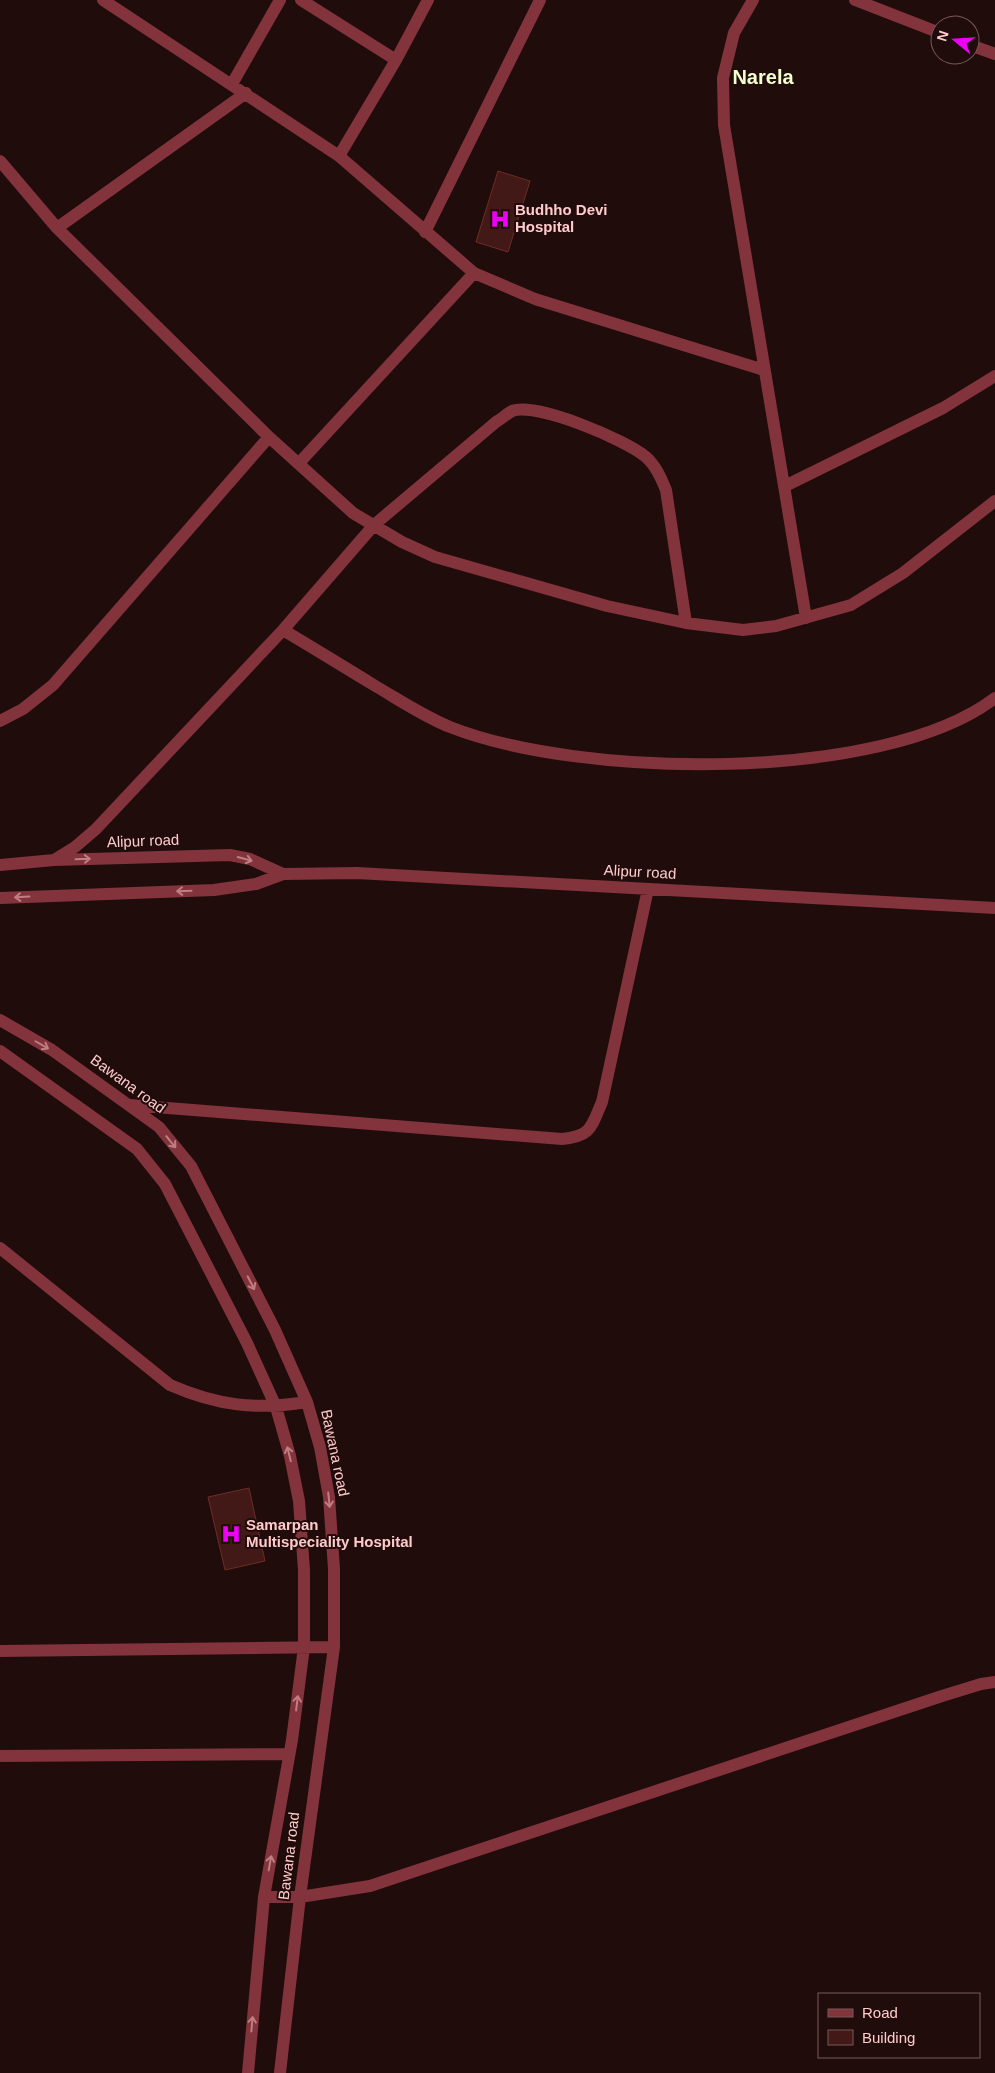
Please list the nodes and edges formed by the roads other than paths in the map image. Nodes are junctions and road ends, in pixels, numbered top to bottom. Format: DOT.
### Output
graph roads {
  1 [pos="103,0"];
  2 [pos="280,0"];
  3 [pos="301,0"];
  4 [pos="428,0"];
  5 [pos="540,0"];
  6 [pos="752,0"];
  7 [pos="855,0"];
  8 [pos="930,29"];
  9 [pos="980,49"];
  10 [pos="995,54"];
  11 [pos="396,60"];
  12 [pos="232,84"];
  13 [pos="246,93"];
  14 [pos="339,156"];
  15 [pos="0,161"];
  16 [pos="57,228"];
  17 [pos="425,232"];
  18 [pos="474,273"];
  19 [pos="764,370"];
  20 [pos="995,376"];
  21 [pos="269,437"];
  22 [pos="300,462"];
  23 [pos="784,486"];
  24 [pos="995,501"];
  25 [pos="374,525"];
  26 [pos="806,618"];
  27 [pos="686,623"];
  28 [pos="284,630"];
  29 [pos="995,698"];
  30 [pos="0,720"];
  31 [pos="54,860"];
  32 [pos="0,865"];
  33 [pos="283,874"];
  34 [pos="648,889"];
  35 [pos="0,898"];
  36 [pos="995,908"];
  37 [pos="0,1020"];
  38 [pos="0,1051"];
  39 [pos="130,1105"];
  40 [pos="0,1248"];
  41 [pos="307,1402"];
  42 [pos="276,1407"];
  43 [pos="304,1647"];
  44 [pos="334,1647"];
  45 [pos="0,1651"];
  46 [pos="995,1682"];
  47 [pos="288,1754"];
  48 [pos="0,1756"];
  49 [pos="300,1897"];
  50 [pos="264,1898"];
  51 [pos="248,2073"];
  52 [pos="280,2073"];
  1 -- 12 [label="street"];
  2 -- 12 [label="street"];
  3 -- 11 [label="street"];
  4 -- 11 [label="street"];
  5 -- 17 [label="street"];
  6 -- 19 [label="street"];
  7 -- 8 [label="street"];
  9 -- 10 [label="street"];
  11 -- 14 [label="street"];
  12 -- 13 [label="street"];
  13 -- 14 [label="street"];
  13 -- 16 [label="street"];
  14 -- 17 [label="street"];
  15 -- 16 [label="street"];
  16 -- 21 [label="street"];
  17 -- 18 [label="street"];
  18 -- 19 [label="street"];
  18 -- 22 [label="street"];
  19 -- 23 [label="street"];
  20 -- 23 [label="street"];
  21 -- 22 [label="street"];
  21 -- 30 [label="street"];
  22 -- 25 [label="street"];
  23 -- 26 [label="street"];
  24 -- 26 [label="street"];
  25 -- 27 [label="street"];
  25 -- 27 [label="street"];
  25 -- 28 [label="street"];
  26 -- 27 [label="street"];
  28 -- 29 [label="street"];
  28 -- 31 [label="street"];
  31 -- 32 [label="street, Alipur road"];
  31 -- 33 [label="street, Alipur road, one-way"];
  33 -- 34 [label="street, Alipur road"];
  33 -- 35 [label="street, Alipur road, one-way"];
  34 -- 36 [label="street, Alipur road"];
  34 -- 39 [label="street"];
  37 -- 39 [label="street, Bawana road, one-way"];
  38 -- 42 [label="street, Bawana road"];
  39 -- 41 [label="street, Bawana road, one-way"];
  40 -- 42 [label="street"];
  41 -- 42 [label="street"];
  41 -- 44 [label="street, Bawana road, one-way"];
  43 -- 42 [label="street, Bawana road, one-way"];
  43 -- 44 [label="street"];
  43 -- 45 [label="street"];
  47 -- 43 [label="street, Bawana road, one-way"];
  44 -- 49 [label="street, Bawana road"];
  46 -- 49 [label="street"];
  47 -- 48 [label="street"];
  50 -- 47 [label="street, Bawana road, one-way"];
  49 -- 50 [label="street"];
  49 -- 52 [label="street, Bawana road"];
  51 -- 50 [label="street, Bawana road, one-way"];
}
